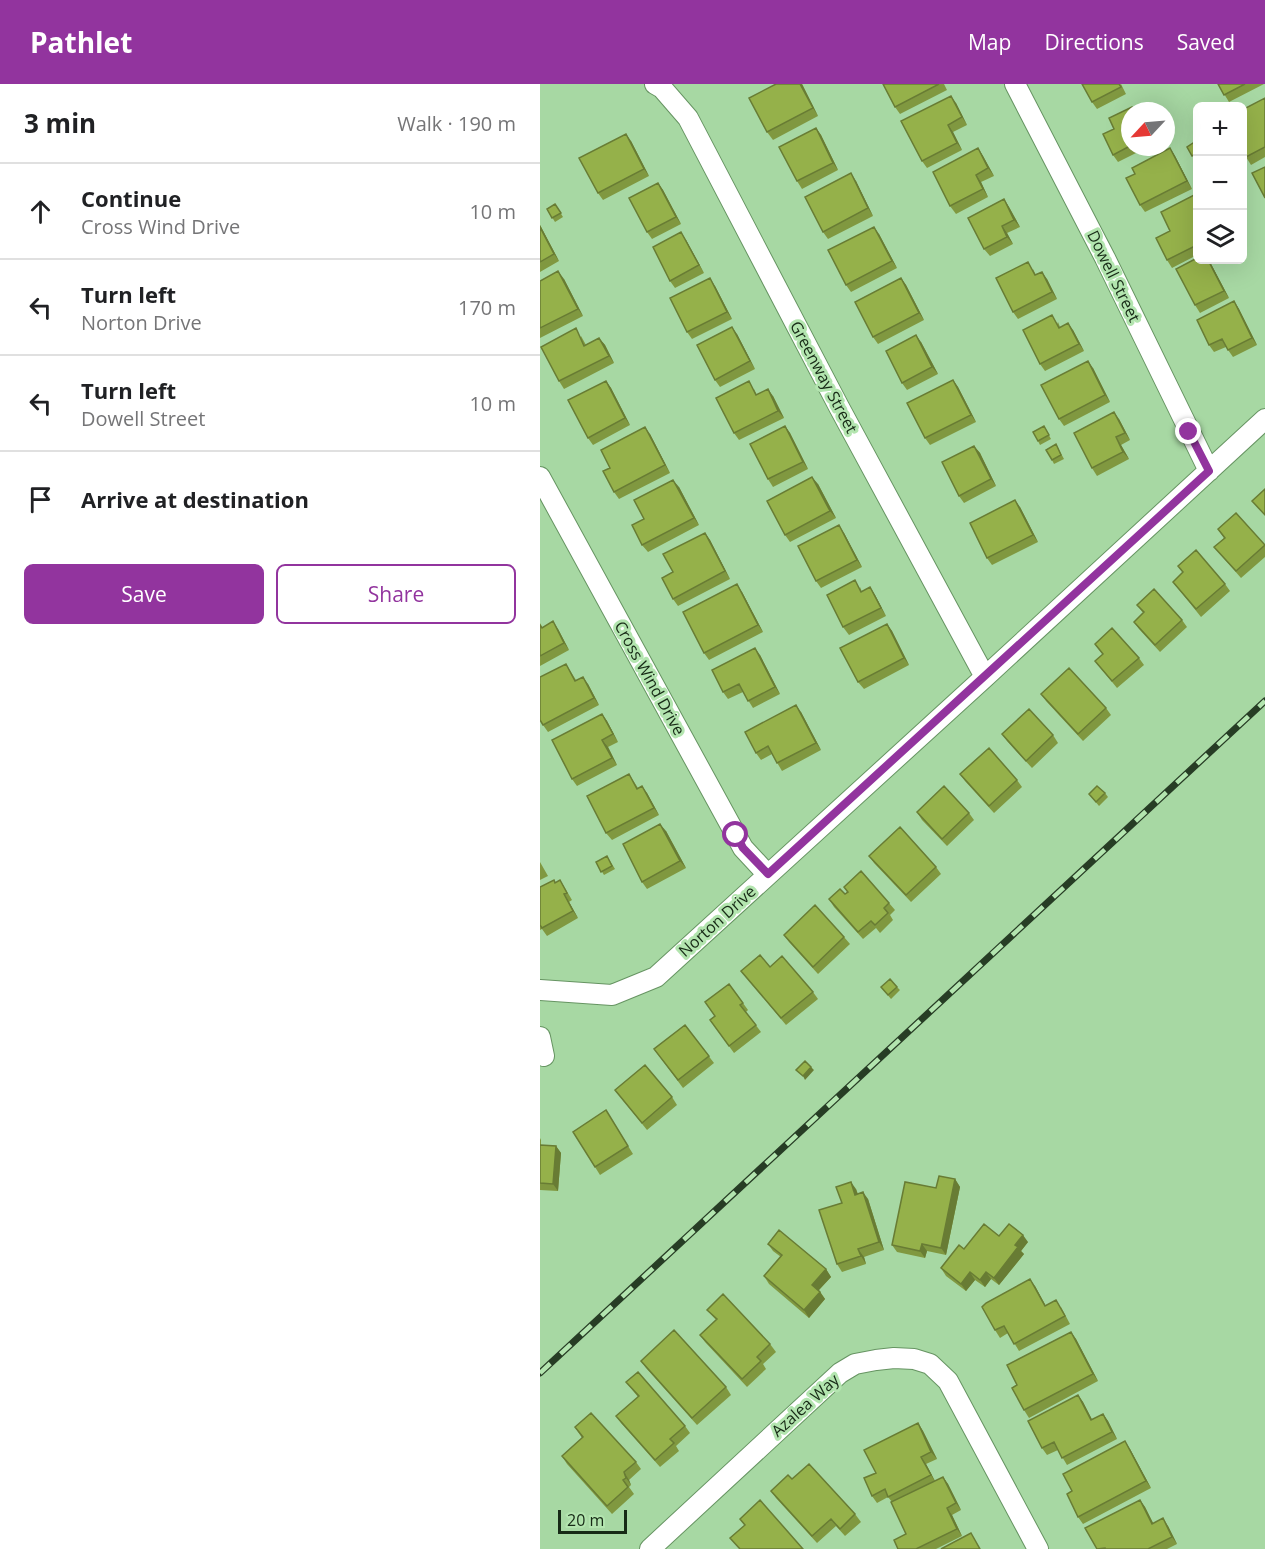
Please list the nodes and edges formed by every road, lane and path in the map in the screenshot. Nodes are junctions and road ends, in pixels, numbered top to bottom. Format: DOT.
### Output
graph roads {
  1 [pos="655,84"];
  2 [pos="1015,84"];
  3 [pos="1265,419"];
  4 [pos="1209,471"];
  5 [pos="540,477"];
  6 [pos="985,677"];
  7 [pos="768,874"];
  8 [pos="540,990"];
  9 [pos="650,1549"];
  10 [pos="1038,1549"];
  1 -- 6 [label="street, Greenway Street"];
  2 -- 4 [label="street, Dowell Street"];
  3 -- 4 [label="street, Norton Drive"];
  4 -- 6 [label="street, Norton Drive"];
  5 -- 7 [label="street, Cross Wind Drive"];
  6 -- 7 [label="street, Norton Drive"];
  7 -- 8 [label="street, Norton Drive"];
  9 -- 10 [label="street, Azalea Way"];
}
